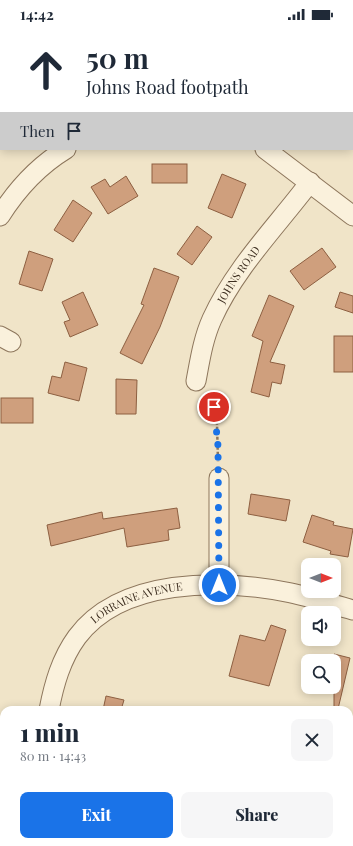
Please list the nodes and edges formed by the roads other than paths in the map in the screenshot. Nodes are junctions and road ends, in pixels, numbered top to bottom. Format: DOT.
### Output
graph roads {
  1 [pos="65,150"];
  2 [pos="266,150"];
  3 [pos="310,182"];
  4 [pos="0,216"];
  5 [pos="353,216"];
  6 [pos="196,381"];
  7 [pos="219,478"];
  8 [pos="219,585"];
  9 [pos="353,610"];
  10 [pos="50,706"];
  1 -- 4 [label="street"];
  2 -- 3 [label="street"];
  3 -- 5 [label="street"];
  3 -- 6 [label="street, JOHNS ROAD"];
  7 -- 8 [label="street"];
  8 -- 9 [label="street, LORRAINE AVENUE"];
  8 -- 10 [label="street, LORRAINE AVENUE"];
}
